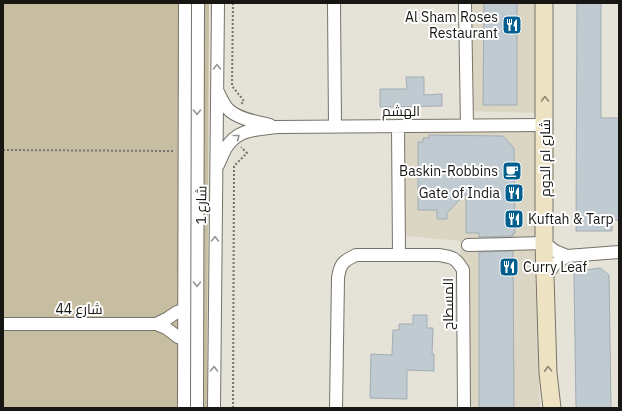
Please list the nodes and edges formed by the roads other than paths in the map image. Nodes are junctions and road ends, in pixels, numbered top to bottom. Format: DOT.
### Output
graph roads {
  1 [pos="185,3"];
  2 [pos="198,3"];
  3 [pos="218,3"];
  4 [pos="334,3"];
  5 [pos="465,3"];
  6 [pos="544,3"];
  7 [pos="217,91"];
  8 [pos="545,125"];
  9 [pos="398,126"];
  10 [pos="467,126"];
  11 [pos="277,127"];
  12 [pos="335,127"];
  13 [pos="216,169"];
  14 [pos="544,243"];
  15 [pos="468,245"];
  16 [pos="619,252"];
  17 [pos="399,255"];
  18 [pos="567,256"];
  19 [pos="545,277"];
  20 [pos="184,310"];
  21 [pos="3,324"];
  22 [pos="156,324"];
  23 [pos="184,339"];
  24 [pos="184,408"];
  25 [pos="197,408"];
  26 [pos="214,408"];
  27 [pos="336,408"];
  28 [pos="464,408"];
  29 [pos="552,408"];
  1 -- 20 [label="street, شارع 1"];
  2 -- 25 [label="street, شارع 1, one-way"];
  7 -- 3 [label="street, شارع 1, one-way"];
  4 -- 12 [label="street"];
  5 -- 10 [label="street"];
  8 -- 6 [label="street, شارع ام الدوم, one-way"];
  7 -- 11 [label="street, الهشم"];
  7 -- 13 [label="street, شارع 1"];
  8 -- 10 [label="street, الهشم"];
  8 -- 14 [label="street, شارع ام الدوم"];
  9 -- 10 [label="street, الهشم"];
  9 -- 12 [label="street, الهشم"];
  9 -- 17 [label="street"];
  11 -- 12 [label="street, الهشم"];
  13 -- 11 [label="street, الهشم, one-way"];
  26 -- 13 [label="street, شارع 1, one-way"];
  14 -- 15 [label="street"];
  14 -- 18 [label="street"];
  14 -- 19 [label="street, شارع ام الدوم"];
  16 -- 18 [label="street"];
  17 -- 27 [label="street, المسطاح"];
  17 -- 28 [label="street, المسطاح"];
  18 -- 19 [label="street"];
  29 -- 19 [label="street, شارع ام الدوم, one-way"];
  20 -- 22 [label="street, شارع 44"];
  20 -- 23 [label="street, شارع 1"];
  21 -- 22 [label="street, شارع 44"];
  22 -- 23 [label="street, شارع 44"];
  23 -- 24 [label="street, شارع 1"];
}
